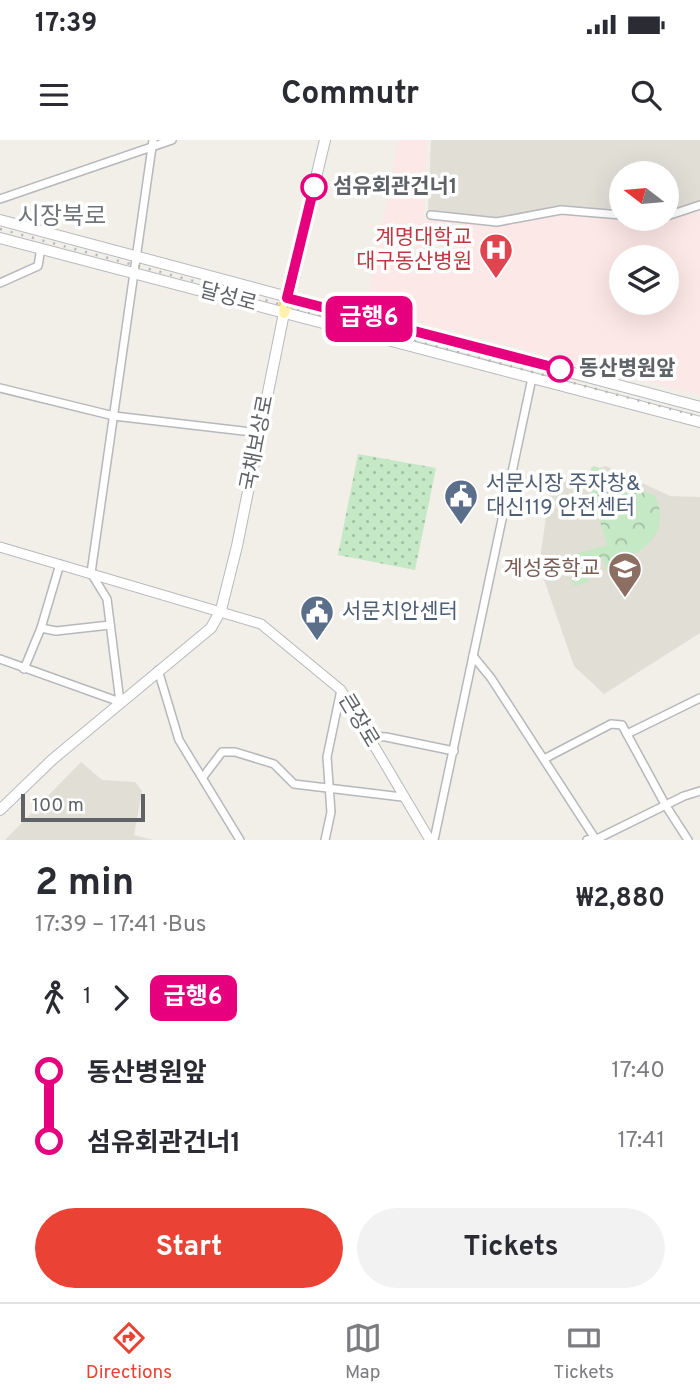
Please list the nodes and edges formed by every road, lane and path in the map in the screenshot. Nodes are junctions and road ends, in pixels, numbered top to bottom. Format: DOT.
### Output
graph roads {
  1 [pos="172,140"];
  2 [pos="325,140"];
  3 [pos="153,144"];
  4 [pos="0,199"];
  5 [pos="700,205"];
  6 [pos="679,212"];
  7 [pos="609,214"];
  8 [pos="431,215"];
  9 [pos="0,220"];
  10 [pos="0,238"];
  11 [pos="41,248"];
  12 [pos="138,255"];
  13 [pos="136,273"];
  14 [pos="0,283"];
  15 [pos="287,298"];
  16 [pos="284,313"];
  17 [pos="532,378"];
  18 [pos="0,388"];
  19 [pos="700,407"];
  20 [pos="114,416"];
  21 [pos="700,422"];
  22 [pos="261,433"];
  23 [pos="0,547"];
  24 [pos="60,564"];
  25 [pos="92,573"];
  26 [pos="221,610"];
  27 [pos="110,625"];
  28 [pos="41,628"];
  29 [pos="472,656"];
  30 [pos="0,659"];
  31 [pos="24,669"];
  32 [pos="158,670"];
  33 [pos="341,690"];
  34 [pos="700,698"];
  35 [pos="120,702"];
  36 [pos="627,734"];
  37 [pos="368,736"];
  38 [pos="454,751"];
  39 [pos="544,759"];
  40 [pos="203,777"];
  41 [pos="330,789"];
  42 [pos="700,791"];
  43 [pos="402,797"];
  44 [pos="666,806"];
  45 [pos="0,810"];
  46 [pos="240,840"];
  47 [pos="325,840"];
  48 [pos="432,840"];
  49 [pos="593,840"];
  50 [pos="688,840"];
  1 -- 3 [label="street"];
  2 -- 15 [label="main road, 국채보상로"];
  3 -- 4 [label="street"];
  3 -- 12 [label="street"];
  5 -- 6 [label="street"];
  7 -- 8 [label="street"];
  9 -- 12 [label="main road"];
  10 -- 11 [label="main road, 달성로"];
  11 -- 13 [label="main road, 달성로"];
  11 -- 14 [label="street"];
  12 -- 13 [label="street"];
  12 -- 15 [label="main road"];
  13 -- 16 [label="main road, 달성로"];
  13 -- 20 [label="street"];
  15 -- 16 [label="main road, 국채보상로"];
  15 -- 19 [label="main road"];
  16 -- 17 [label="main road, 달성로"];
  16 -- 22 [label="main road, 국채보상로"];
  17 -- 21 [label="main road, 달성로"];
  17 -- 29 [label="street"];
  18 -- 20 [label="street"];
  20 -- 22 [label="street"];
  20 -- 25 [label="street"];
  22 -- 26 [label="main road, 국채보상로"];
  23 -- 24 [label="street, 큰장로"];
  24 -- 25 [label="street, 큰장로"];
  24 -- 28 [label="street"];
  25 -- 26 [label="street, 큰장로"];
  25 -- 27 [label="street"];
  26 -- 32 [label="main road, 국채보상로"];
  26 -- 33 [label="street, 큰장로"];
  27 -- 28 [label="street"];
  27 -- 35 [label="street"];
  28 -- 31 [label="street"];
  29 -- 38 [label="street"];
  29 -- 39 [label="street"];
  30 -- 31 [label="street"];
  31 -- 35 [label="street"];
  32 -- 35 [label="main road, 국채보상로"];
  32 -- 40 [label="street"];
  33 -- 37 [label="street, 큰장로"];
  33 -- 41 [label="street"];
  34 -- 36 [label="street"];
  35 -- 45 [label="main road, 국채보상로"];
  36 -- 39 [label="street"];
  36 -- 44 [label="street"];
  37 -- 38 [label="street"];
  37 -- 43 [label="street, 큰장로"];
  38 -- 48 [label="street"];
  39 -- 49 [label="street"];
  40 -- 41 [label="street"];
  40 -- 46 [label="street"];
  41 -- 43 [label="street"];
  41 -- 47 [label="street"];
  42 -- 44 [label="street"];
  43 -- 48 [label="street, 큰장로"];
  44 -- 49 [label="street"];
  44 -- 50 [label="street"];
}
